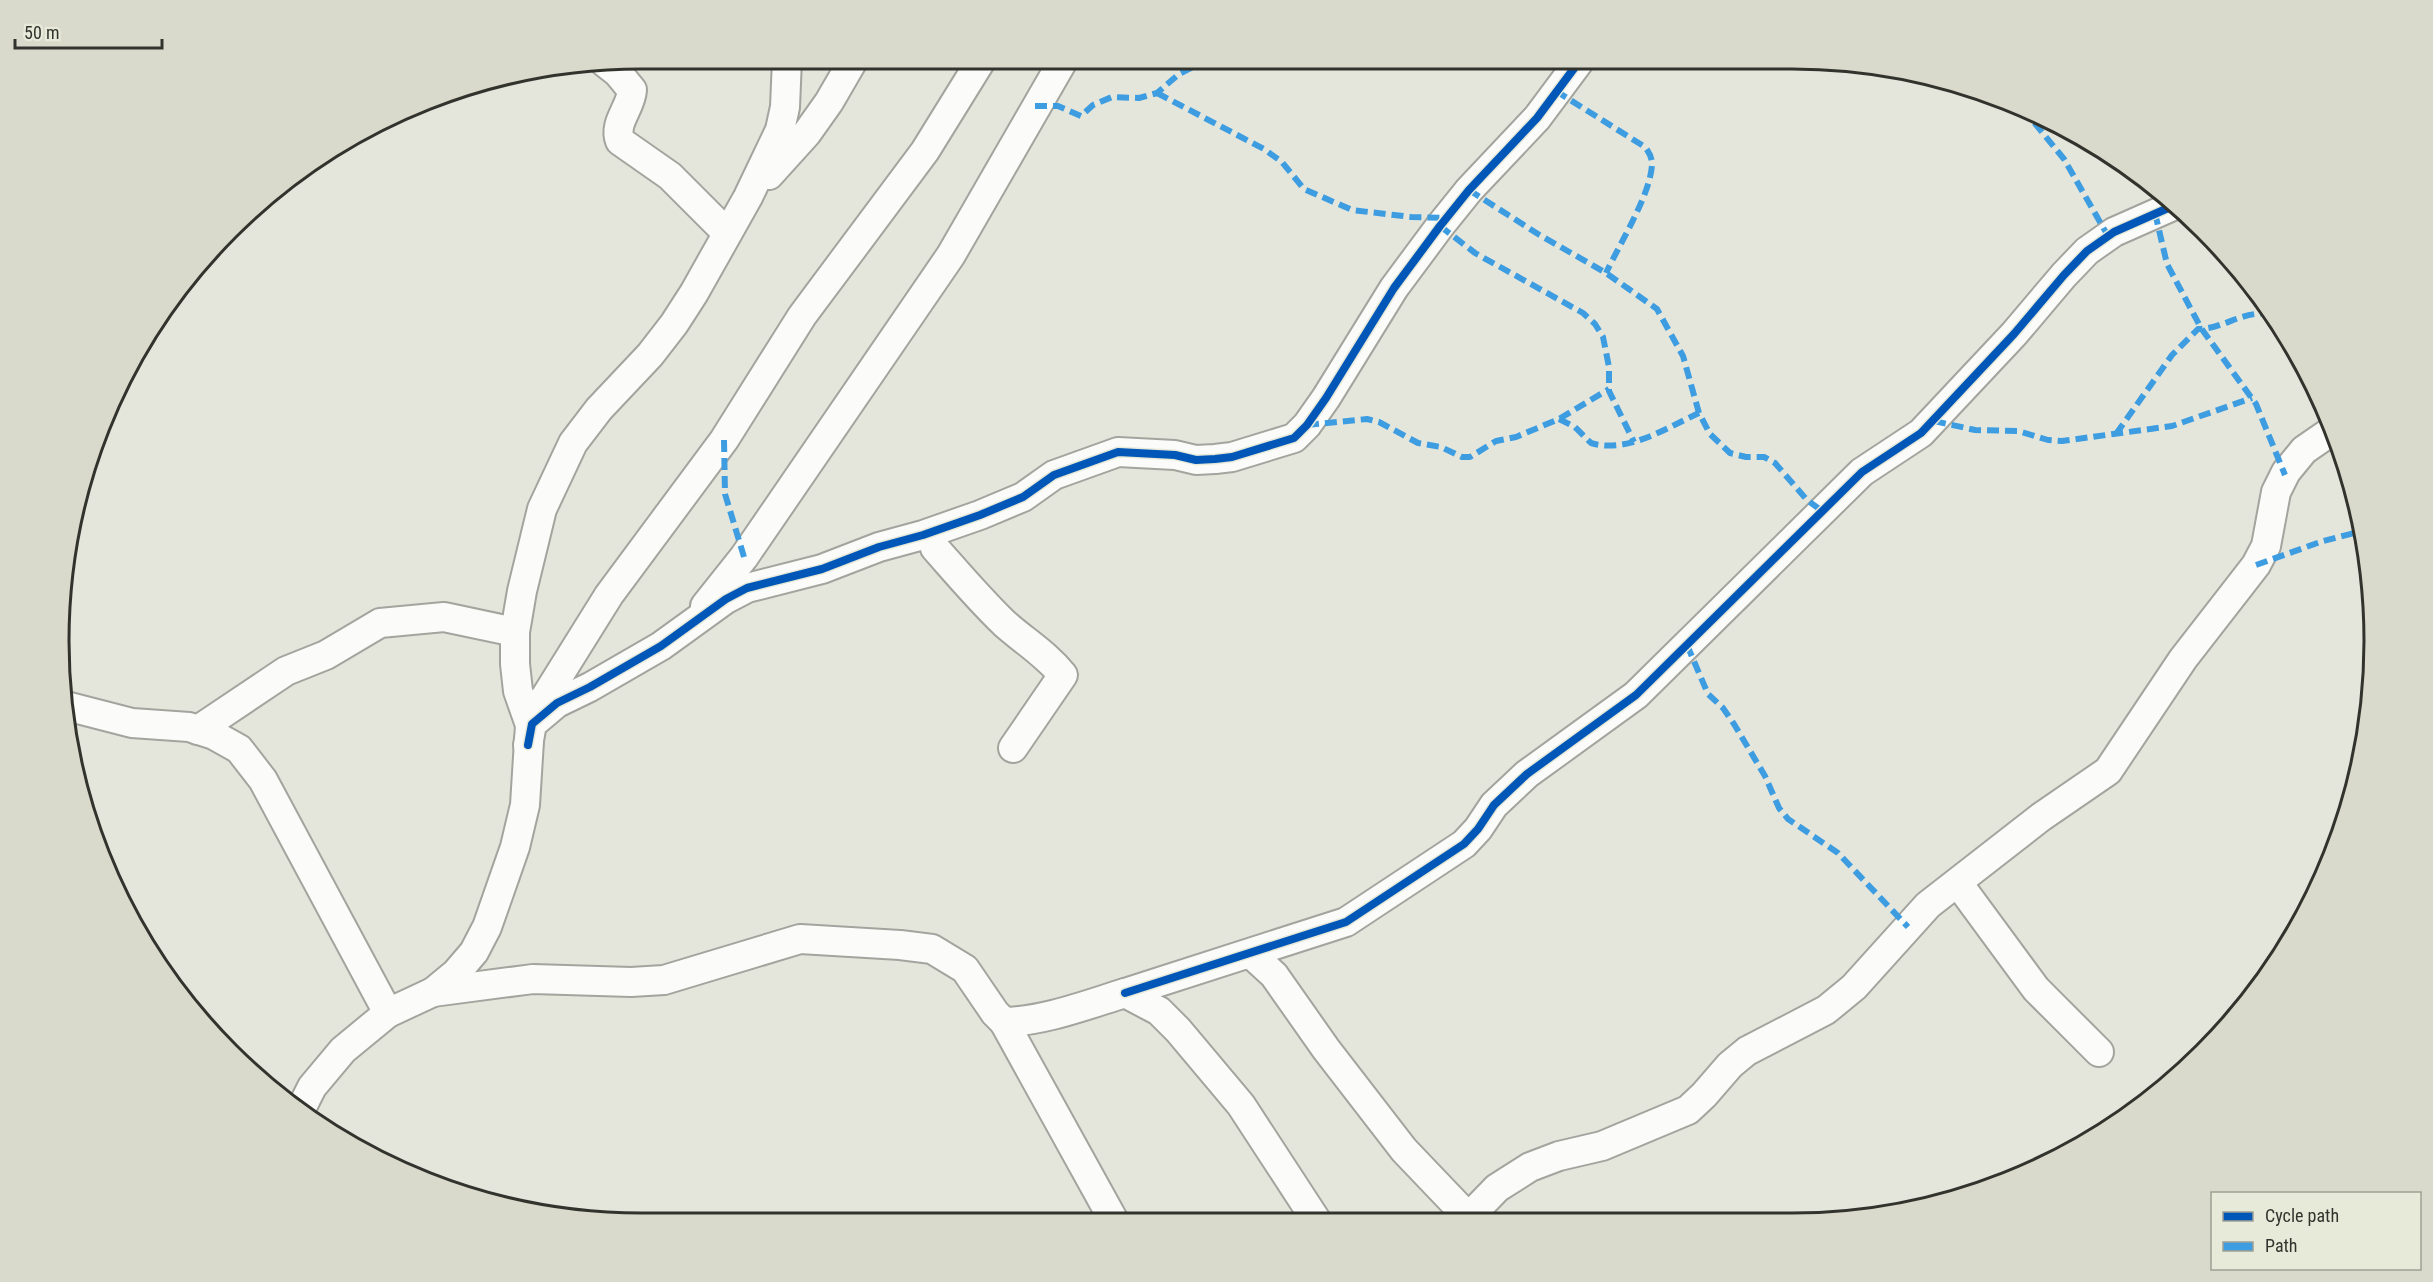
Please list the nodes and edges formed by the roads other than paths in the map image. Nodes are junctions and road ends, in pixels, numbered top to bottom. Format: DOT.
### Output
graph roads {
  1 [pos="787,69"];
  2 [pos="848,69"];
  3 [pos="976,69"];
  4 [pos="1058,69"];
  5 [pos="1574,69"];
  6 [pos="614,70"];
  7 [pos="748,198"];
  8 [pos="2167,209"];
  9 [pos="727,233"];
  10 [pos="2325,435"];
  11 [pos="980,515"];
  12 [pos="935,548"];
  13 [pos="822,569"];
  14 [pos="693,622"];
  15 [pos="515,632"];
  16 [pos="73,708"];
  17 [pos="198,730"];
  18 [pos="529,735"];
  19 [pos="1013,747"];
  20 [pos="1958,883"];
  21 [pos="1251,954"];
  22 [pos="433,992"];
  23 [pos="1125,993"];
  24 [pos="388,1013"];
  25 [pos="1004,1022"];
  26 [pos="2099,1052"];
  27 [pos="304,1103"];
  28 [pos="1110,1213"];
  29 [pos="1311,1213"];
  30 [pos="1462,1213"];
  31 [pos="1472,1213"];
  1 -- 7 [label="street"];
  2 -- 7 [label="street"];
  3 -- 18 [label="street"];
  4 -- 14 [label="street"];
  5 -- 11 [label="street"];
  6 -- 9 [label="street"];
  7 -- 9 [label="street"];
  8 -- 21 [label="street"];
  9 -- 15 [label="street"];
  10 -- 20 [label="street"];
  11 -- 12 [label="street"];
  11 -- 13 [label="street"];
  12 -- 13 [label="street"];
  12 -- 19 [label="street"];
  13 -- 14 [label="street"];
  14 -- 18 [label="street"];
  15 -- 17 [label="street"];
  15 -- 18 [label="street"];
  16 -- 17 [label="street"];
  17 -- 24 [label="street"];
  18 -- 22 [label="street"];
  20 -- 26 [label="street"];
  20 -- 31 [label="street"];
  21 -- 23 [label="street"];
  21 -- 30 [label="street"];
  22 -- 24 [label="street"];
  22 -- 25 [label="street"];
  23 -- 25 [label="street"];
  23 -- 29 [label="street"];
  24 -- 27 [label="street"];
  25 -- 28 [label="street"];
}
